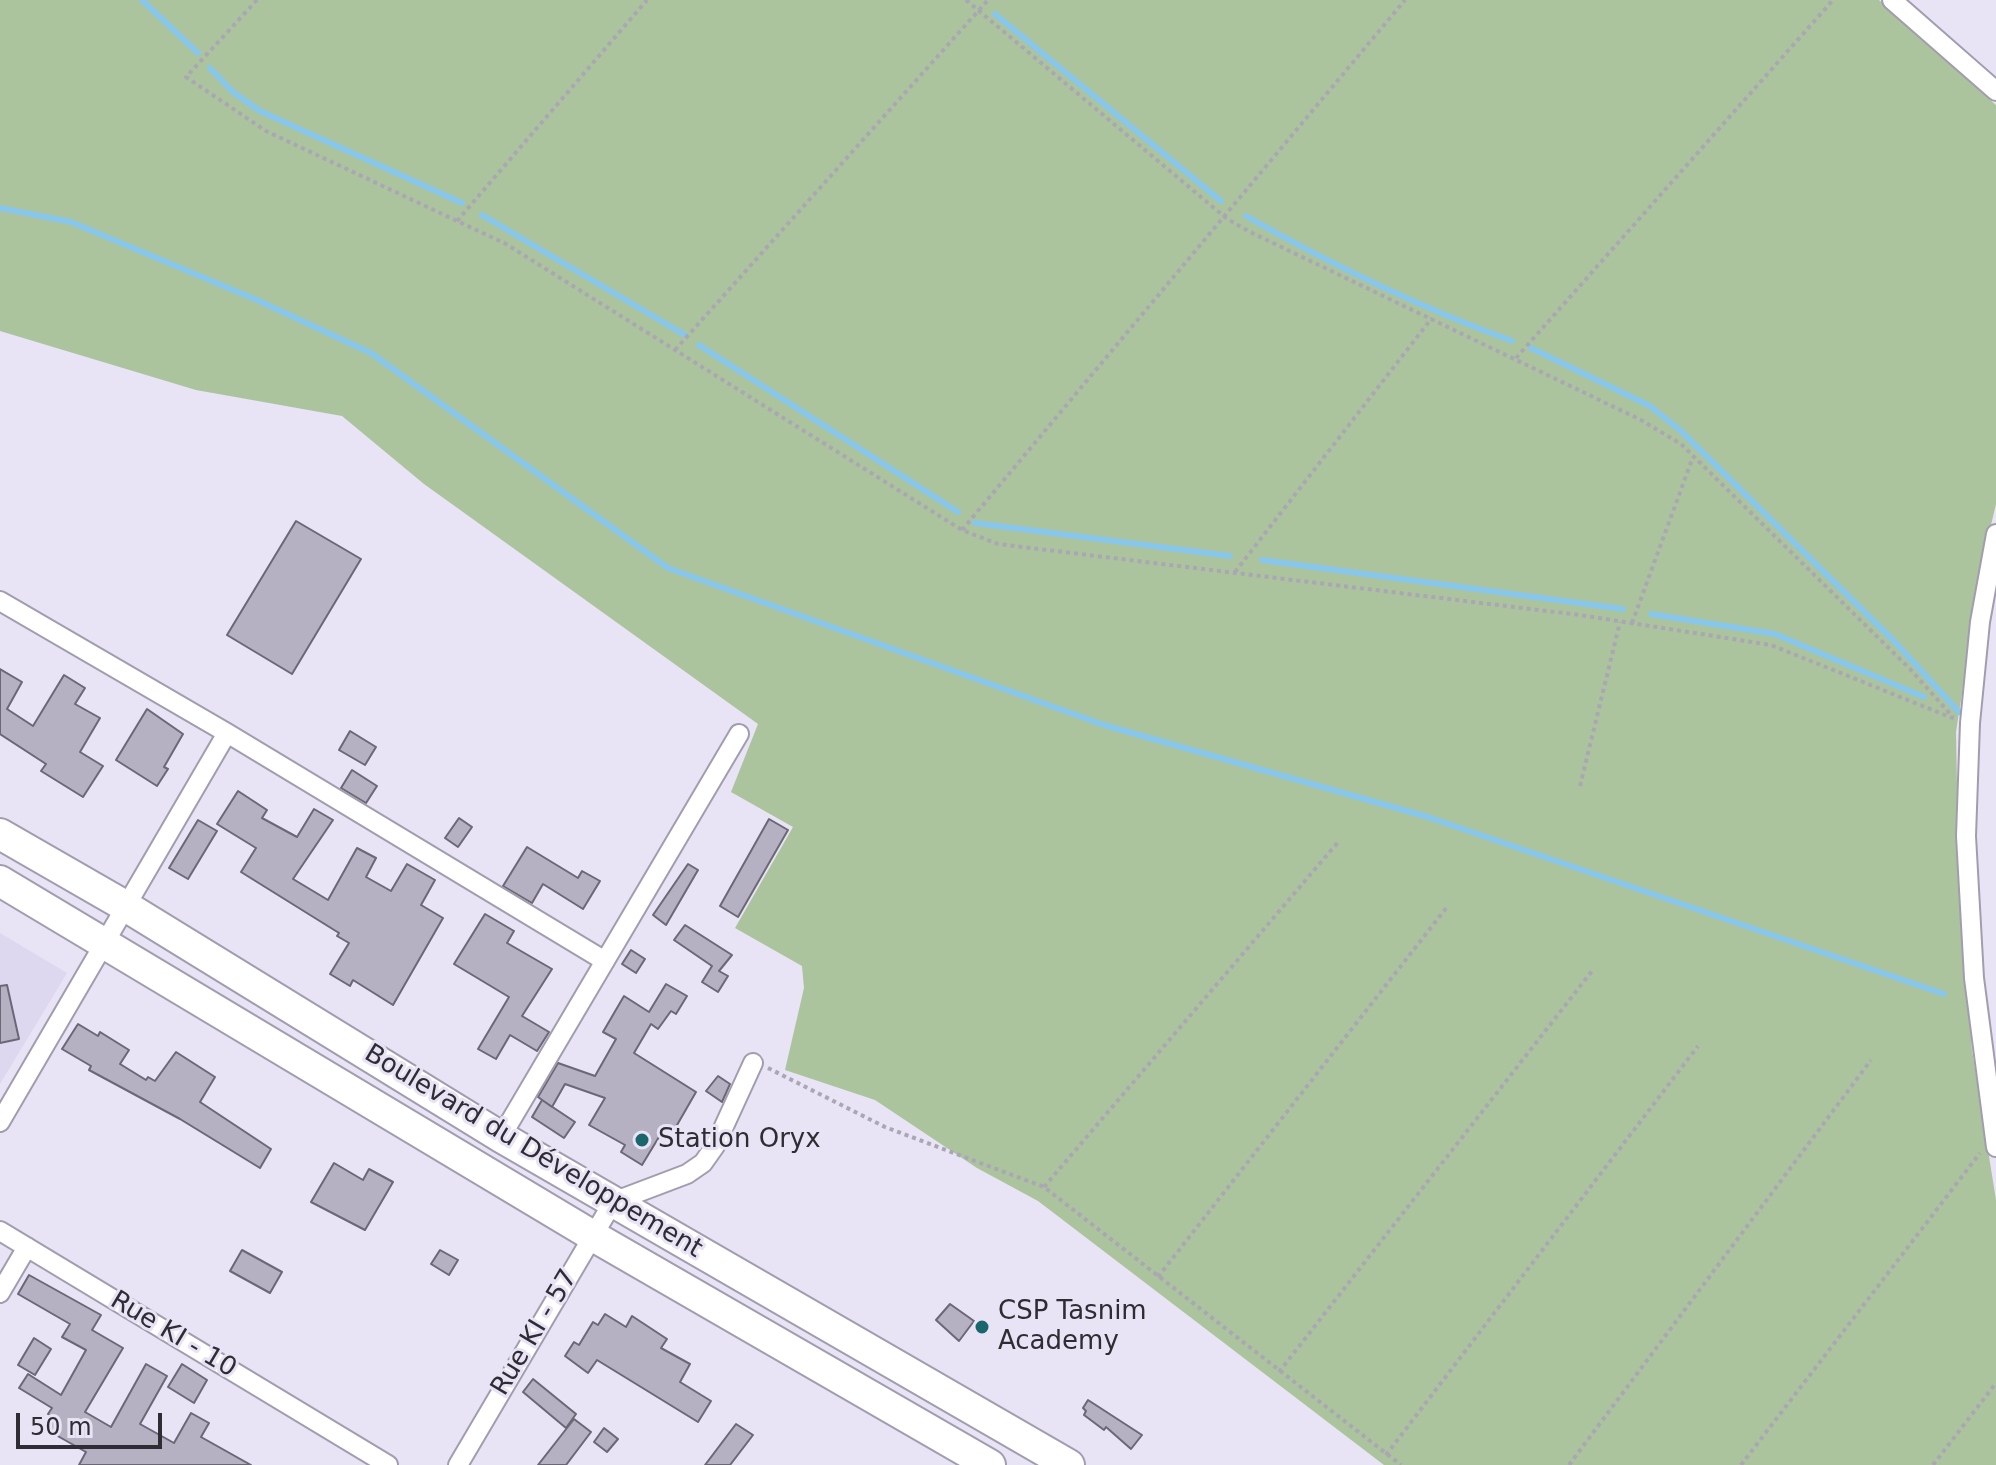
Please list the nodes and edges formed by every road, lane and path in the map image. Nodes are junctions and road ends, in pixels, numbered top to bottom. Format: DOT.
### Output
graph roads {
  1 [pos="257,0"];
  2 [pos="647,0"];
  3 [pos="966,0"];
  4 [pos="988,0"];
  5 [pos="1405,0"];
  6 [pos="1833,0"];
  7 [pos="1892,0"];
  8 [pos="979,10"];
  9 [pos="1996,91"];
  10 [pos="1226,218"];
  11 [pos="457,221"];
  12 [pos="1431,319"];
  13 [pos="675,350"];
  14 [pos="1516,358"];
  15 [pos="1693,457"];
  16 [pos="962,530"];
  17 [pos="1996,534"];
  18 [pos="1235,572"];
  19 [pos="0,601"];
  20 [pos="1620,622"];
  21 [pos="1632,623"];
  22 [pos="1962,721"];
  23 [pos="227,733"];
  24 [pos="739,734"];
  25 [pos="1580,786"];
  26 [pos="0,834"];
  27 [pos="1339,841"];
  28 [pos="0,881"];
  29 [pos="127,907"];
  30 [pos="1447,907"];
  31 [pos="105,944"];
  32 [pos="605,961"];
  33 [pos="1592,971"];
  34 [pos="1698,1046"];
  35 [pos="1871,1060"];
  36 [pos="753,1063"];
  37 [pos="0,1122"];
  38 [pos="501,1137"];
  39 [pos="1995,1141"];
  40 [pos="1044,1187"];
  41 [pos="613,1202"];
  42 [pos="0,1231"];
  43 [pos="593,1236"];
  44 [pos="27,1247"];
  45 [pos="1158,1277"];
  46 [pos="0,1293"];
  47 [pos="1279,1372"];
  48 [pos="1996,1383"];
  49 [pos="1386,1455"];
  50 [pos="388,1465"];
  51 [pos="458,1465"];
  52 [pos="990,1465"];
  53 [pos="1069,1465"];
  54 [pos="1401,1465"];
  55 [pos="1569,1465"];
  56 [pos="1741,1465"];
  57 [pos="1933,1465"];
  1 -- 11 [label="path"];
  2 -- 11 [label="path"];
  3 -- 8 [label="path"];
  4 -- 8 [label="path"];
  5 -- 10 [label="path"];
  6 -- 14 [label="path"];
  7 -- 9 [label="street"];
  8 -- 10 [label="path"];
  8 -- 13 [label="path"];
  10 -- 12 [label="path"];
  10 -- 16 [label="path"];
  11 -- 13 [label="path"];
  12 -- 14 [label="path"];
  12 -- 18 [label="path"];
  13 -- 16 [label="path"];
  14 -- 15 [label="path"];
  15 -- 21 [label="path"];
  15 -- 22 [label="path"];
  16 -- 18 [label="path"];
  17 -- 22 [label="street"];
  18 -- 20 [label="path"];
  19 -- 23 [label="street"];
  20 -- 21 [label="path"];
  20 -- 25 [label="path"];
  21 -- 22 [label="path"];
  22 -- 39 [label="street"];
  23 -- 29 [label="street"];
  23 -- 32 [label="street"];
  24 -- 32 [label="street"];
  26 -- 29 [label="highway, Boulevard du Développement"];
  27 -- 40 [label="path"];
  28 -- 31 [label="highway, Boulevard du Développement"];
  29 -- 31 [label="street"];
  29 -- 38 [label="highway, Boulevard du Développement"];
  30 -- 45 [label="path"];
  31 -- 37 [label="street"];
  31 -- 43 [label="highway, Boulevard du Développement"];
  32 -- 38 [label="street"];
  33 -- 47 [label="path"];
  34 -- 49 [label="path"];
  35 -- 55 [label="path"];
  36 -- 40 [label="path"];
  36 -- 41 [label="street"];
  38 -- 41 [label="highway, Boulevard du Développement"];
  39 -- 56 [label="path"];
  40 -- 45 [label="path"];
  41 -- 43 [label="street, Rue KI - 57"];
  41 -- 53 [label="highway, Boulevard du Développement"];
  42 -- 44 [label="street, Rue KI - 10"];
  43 -- 51 [label="street, Rue KI - 57"];
  43 -- 52 [label="highway, Boulevard du Développement"];
  44 -- 46 [label="street"];
  44 -- 50 [label="street, Rue KI - 10"];
  45 -- 47 [label="path"];
  47 -- 49 [label="path"];
  48 -- 57 [label="path"];
  49 -- 54 [label="path"];
}
